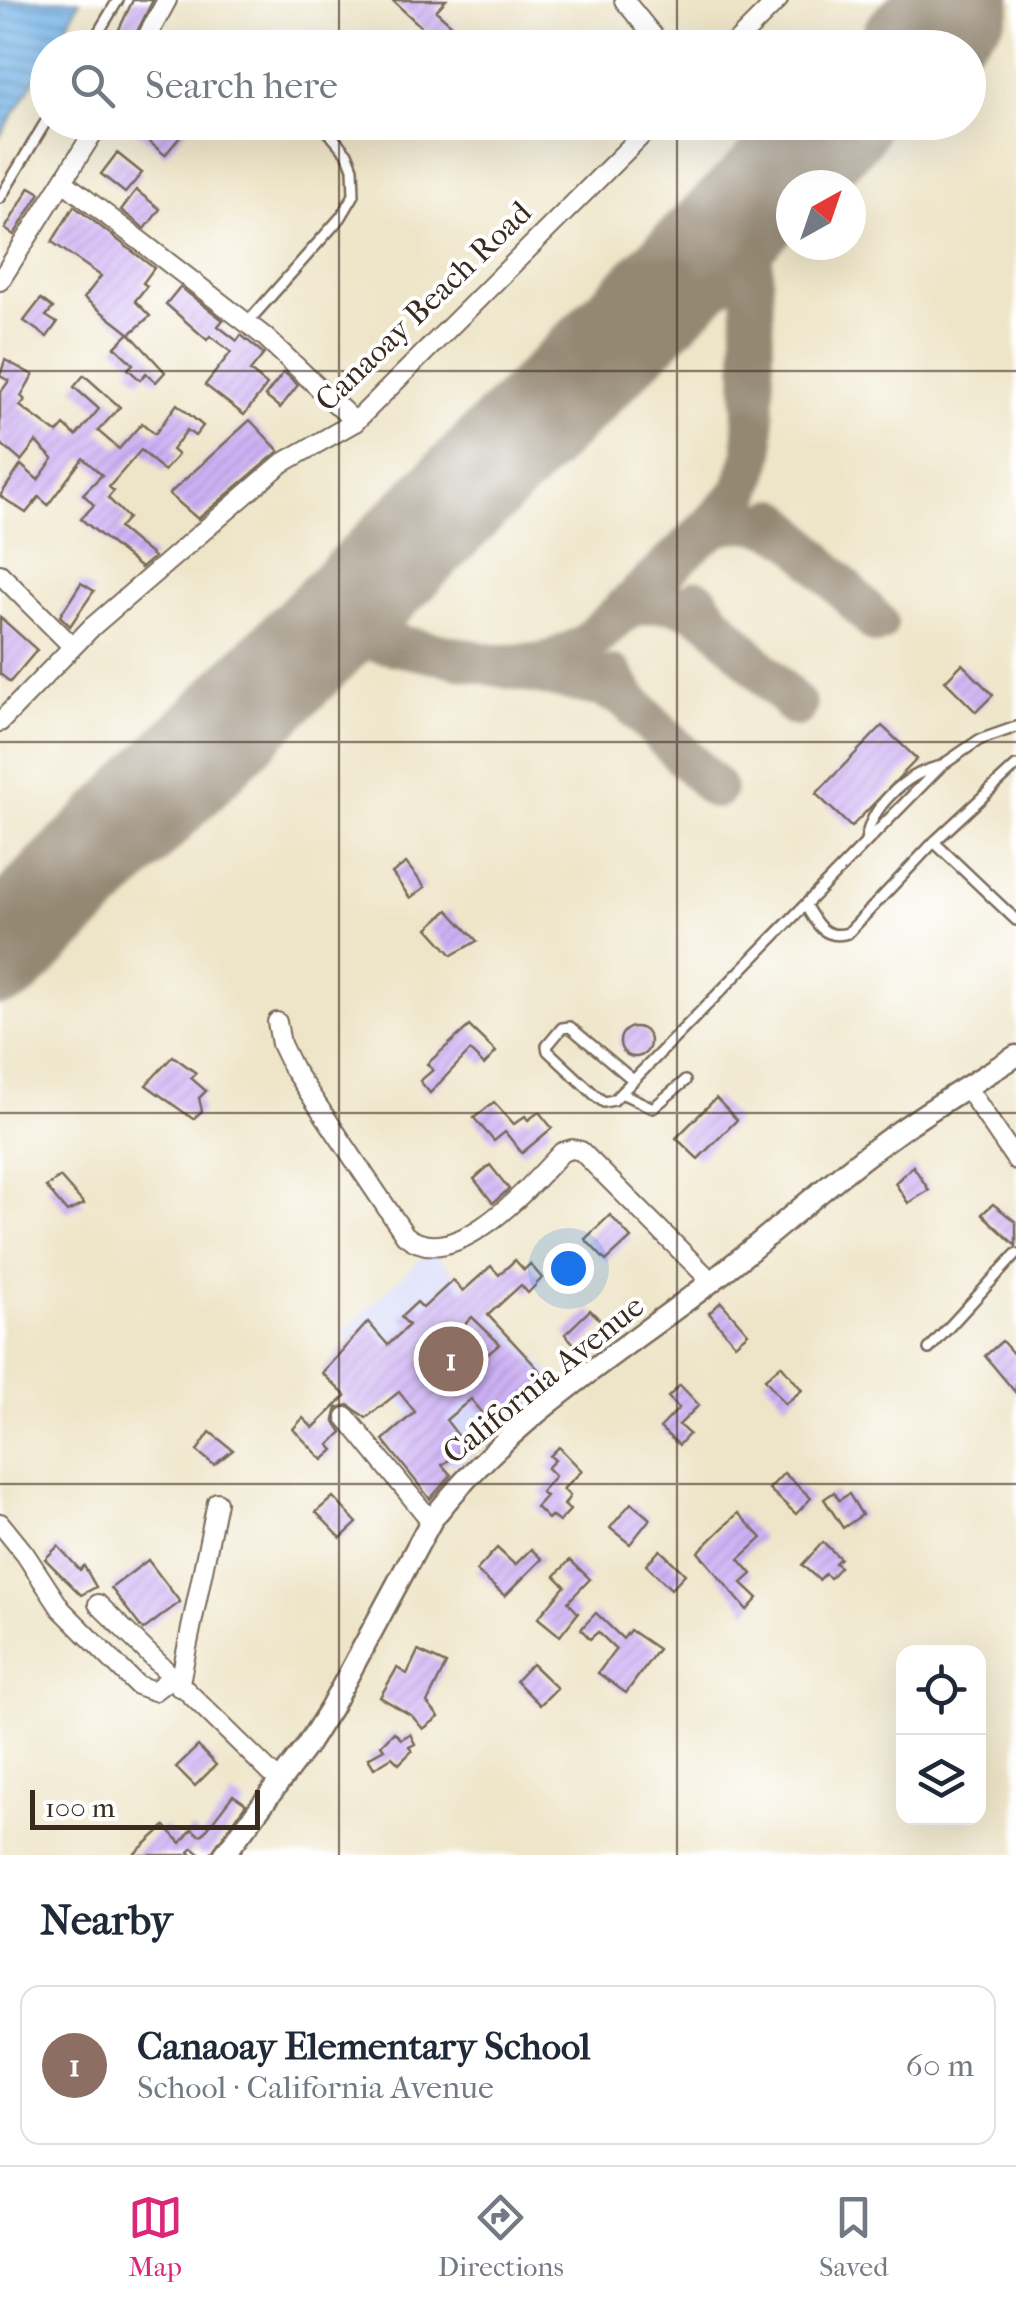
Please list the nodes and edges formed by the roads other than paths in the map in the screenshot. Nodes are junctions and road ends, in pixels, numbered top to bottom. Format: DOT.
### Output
graph roads {
  1 [pos="118,0"];
  2 [pos="167,0"];
  3 [pos="624,0"];
  4 [pos="778,0"];
  5 [pos="100,30"];
  6 [pos="151,30"];
  7 [pos="648,30"];
  8 [pos="748,30"];
  9 [pos="35,140"];
  10 [pos="90,140"];
  11 [pos="335,140"];
  12 [pos="637,140"];
  13 [pos="65,183"];
  14 [pos="0,198"];
  15 [pos="0,281"];
  16 [pos="247,323"];
  17 [pos="354,422"];
  18 [pos="0,574"];
  19 [pos="72,646"];
  20 [pos="0,722"];
  21 [pos="1016,727"];
  22 [pos="1016,766"];
  23 [pos="934,842"];
  24 [pos="806,906"];
  25 [pos="1016,920"];
  26 [pos="276,1022"];
  27 [pos="1016,1056"];
  28 [pos="633,1080"];
  29 [pos="685,1081"];
  30 [pos="967,1088"];
  31 [pos="621,1093"];
  32 [pos="1016,1160"];
  33 [pos="1016,1254"];
  34 [pos="712,1282"];
  35 [pos="929,1349"];
  36 [pos="346,1417"];
  37 [pos="217,1502"];
  38 [pos="431,1521"];
  39 [pos="0,1522"];
  40 [pos="98,1604"];
  41 [pos="175,1682"];
  42 [pos="280,1782"];
  43 [pos="224,1855"];
  1 -- 5 [label="lane"];
  2 -- 6 [label="street"];
  3 -- 7 [label="street"];
  4 -- 8 [label="street"];
  9 -- 14 [label="lane"];
  10 -- 13 [label="street"];
  11 -- 16 [label="lane"];
  12 -- 17 [label="street, Canaoay Beach Road"];
  13 -- 15 [label="street"];
  13 -- 16 [label="street"];
  16 -- 17 [label="street"];
  17 -- 19 [label="street, Canaoay Beach Road"];
  18 -- 19 [label="street"];
  19 -- 20 [label="street, Canaoay Beach Road"];
  21 -- 24 [label="lane"];
  22 -- 23 [label="lane"];
  23 -- 24 [label="lane"];
  23 -- 25 [label="lane"];
  24 -- 28 [label="lane"];
  26 -- 34 [label="street"];
  27 -- 30 [label="street, California Avenue"];
  28 -- 31 [label="lane"];
  28 -- 31 [label="lane"];
  29 -- 31 [label="lane"];
  30 -- 32 [label="street"];
  30 -- 34 [label="street, California Avenue"];
  33 -- 35 [label="lane"];
  34 -- 38 [label="street, California Avenue"];
  36 -- 38 [label="street"];
  37 -- 41 [label="street"];
  38 -- 42 [label="street, California Avenue"];
  39 -- 41 [label="street"];
  40 -- 41 [label="street"];
  41 -- 42 [label="street"];
  42 -- 43 [label="street, California Avenue"];
}
